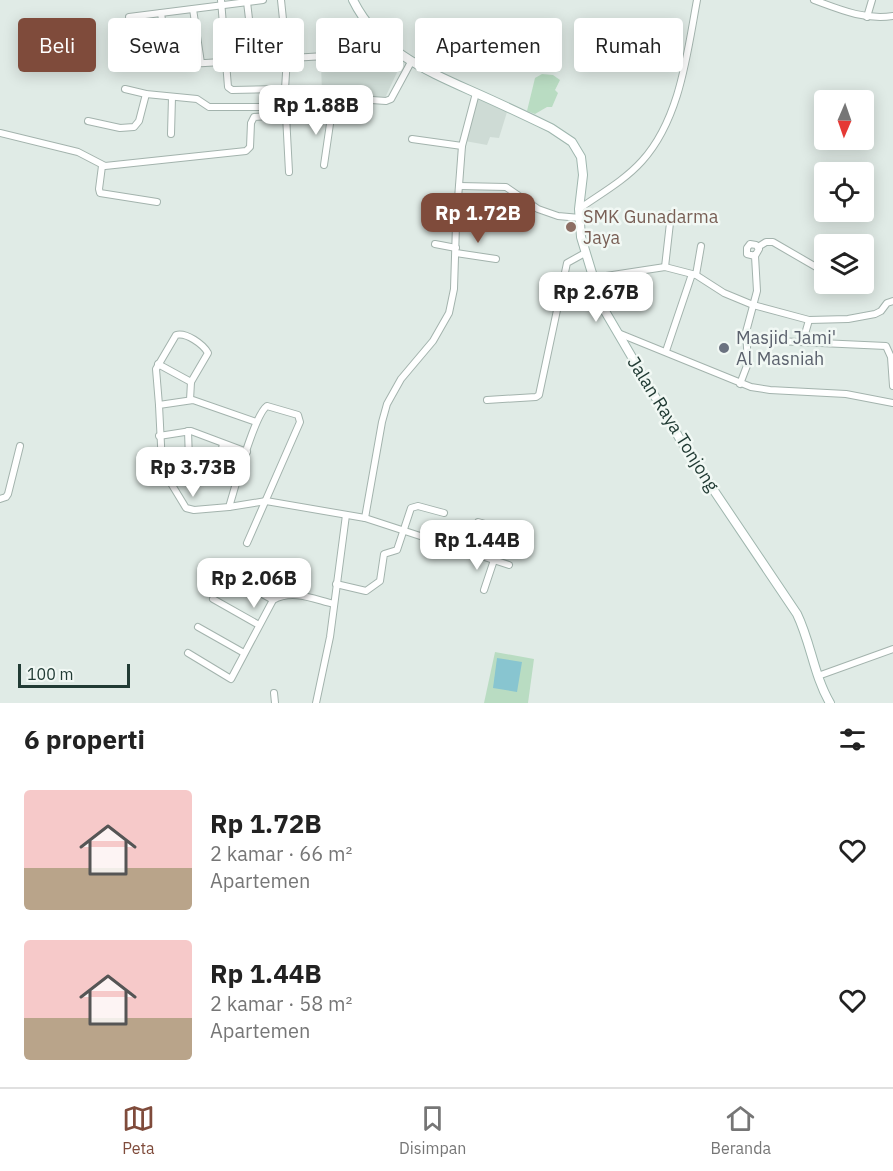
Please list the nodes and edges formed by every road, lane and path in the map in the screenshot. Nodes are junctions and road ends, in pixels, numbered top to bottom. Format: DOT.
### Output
graph roads {
  1 [pos="263,0"];
  2 [pos="280,0"];
  3 [pos="353,0"];
  4 [pos="697,0"];
  5 [pos="814,0"];
  6 [pos="838,0"];
  7 [pos="872,0"];
  8 [pos="247,2"];
  9 [pos="221,3"];
  10 [pos="829,6"];
  11 [pos="193,9"];
  12 [pos="161,13"];
  13 [pos="893,16"];
  14 [pos="129,17"];
  15 [pos="867,17"];
  16 [pos="162,18"];
  17 [pos="194,18"];
  18 [pos="222,18"];
  19 [pos="249,18"];
  20 [pos="282,18"];
  21 [pos="411,62"];
  22 [pos="201,63"];
  23 [pos="213,63"];
  24 [pos="227,72"];
  25 [pos="286,72"];
  26 [pos="125,89"];
  27 [pos="476,93"];
  28 [pos="146,94"];
  29 [pos="172,97"];
  30 [pos="332,110"];
  31 [pos="286,115"];
  32 [pos="88,122"];
  33 [pos="0,133"];
  34 [pos="171,134"];
  35 [pos="412,139"];
  36 [pos="462,146"];
  37 [pos="324,165"];
  38 [pos="102,166"];
  39 [pos="289,172"];
  40 [pos="459,186"];
  41 [pos="157,202"];
  42 [pos="579,214"];
  43 [pos="670,214"];
  44 [pos="435,244"];
  45 [pos="701,246"];
  46 [pos="758,247"];
  47 [pos="456,251"];
  48 [pos="585,253"];
  49 [pos="755,256"];
  50 [pos="496,259"];
  51 [pos="814,265"];
  52 [pos="665,267"];
  53 [pos="694,274"];
  54 [pos="593,278"];
  55 [pos="893,301"];
  56 [pos="753,305"];
  57 [pos="809,320"];
  58 [pos="616,332"];
  59 [pos="777,341"];
  60 [pos="803,341"];
  61 [pos="666,351"];
  62 [pos="158,364"];
  63 [pos="191,382"];
  64 [pos="740,384"];
  65 [pos="893,386"];
  66 [pos="190,400"];
  67 [pos="487,400"];
  68 [pos="893,403"];
  69 [pos="159,405"];
  70 [pos="256,422"];
  71 [pos="188,431"];
  72 [pos="159,436"];
  73 [pos="223,444"];
  74 [pos="20,446"];
  75 [pos="247,452"];
  76 [pos="189,460"];
  77 [pos="169,480"];
  78 [pos="0,499"];
  79 [pos="266,501"];
  80 [pos="229,507"];
  81 [pos="444,513"];
  82 [pos="346,515"];
  83 [pos="365,518"];
  84 [pos="404,531"];
  85 [pos="513,532"];
  86 [pos="247,543"];
  87 [pos="464,550"];
  88 [pos="494,560"];
  89 [pos="509,564"];
  90 [pos="266,572"];
  91 [pos="295,573"];
  92 [pos="232,577"];
  93 [pos="336,584"];
  94 [pos="484,590"];
  95 [pos="263,594"];
  96 [pos="295,594"];
  97 [pos="213,599"];
  98 [pos="273,600"];
  99 [pos="334,604"];
  100 [pos="259,626"];
  101 [pos="198,627"];
  102 [pos="893,649"];
  103 [pos="188,653"];
  104 [pos="244,653"];
  105 [pos="818,676"];
  106 [pos="274,693"];
  107 [pos="275,703"];
  108 [pos="316,703"];
  109 [pos="830,703"];
  1 -- 8 [label="street"];
  2 -- 20 [label="street"];
  3 -- 21 [label="main road, Jalan Raya Tonjong"];
  4 -- 42 [label="street"];
  5 -- 10 [label="street"];
  6 -- 10 [label="street"];
  7 -- 15 [label="street"];
  8 -- 9 [label="street"];
  8 -- 19 [label="street"];
  9 -- 11 [label="street"];
  9 -- 18 [label="street"];
  10 -- 15 [label="street"];
  11 -- 12 [label="street"];
  11 -- 17 [label="street"];
  12 -- 14 [label="street"];
  12 -- 16 [label="street"];
  13 -- 15 [label="street"];
  21 -- 27 [label="main road, Jalan Raya Tonjong"];
  21 -- 30 [label="street"];
  22 -- 23 [label="street"];
  24 -- 25 [label="street"];
  26 -- 28 [label="street"];
  27 -- 36 [label="street"];
  27 -- 42 [label="main road, Jalan Raya Tonjong"];
  28 -- 29 [label="street"];
  28 -- 32 [label="street"];
  29 -- 31 [label="street"];
  29 -- 34 [label="street"];
  30 -- 31 [label="street"];
  30 -- 37 [label="street"];
  31 -- 38 [label="street"];
  31 -- 39 [label="street"];
  33 -- 38 [label="street"];
  35 -- 36 [label="street"];
  36 -- 40 [label="street"];
  38 -- 41 [label="street"];
  40 -- 42 [label="street"];
  40 -- 47 [label="street"];
  42 -- 48 [label="main road, Jalan Raya Tonjong"];
  43 -- 52 [label="street"];
  44 -- 47 [label="street"];
  45 -- 53 [label="street"];
  46 -- 49 [label="street"];
  46 -- 49 [label="street"];
  46 -- 51 [label="street"];
  47 -- 50 [label="street"];
  47 -- 83 [label="street"];
  48 -- 54 [label="main road, Jalan Raya Tonjong"];
  48 -- 67 [label="street"];
  49 -- 56 [label="street"];
  52 -- 53 [label="street"];
  52 -- 54 [label="street"];
  53 -- 56 [label="street"];
  53 -- 61 [label="street"];
  54 -- 58 [label="main road, Jalan Raya Tonjong"];
  55 -- 57 [label="street"];
  56 -- 57 [label="street"];
  56 -- 64 [label="street"];
  57 -- 60 [label="street"];
  58 -- 61 [label="street"];
  58 -- 105 [label="main road, Jalan Raya Tonjong"];
  59 -- 60 [label="street"];
  60 -- 65 [label="street"];
  61 -- 64 [label="street"];
  62 -- 63 [label="street"];
  62 -- 63 [label="street"];
  62 -- 69 [label="street"];
  63 -- 66 [label="street"];
  64 -- 68 [label="street"];
  66 -- 69 [label="street"];
  66 -- 70 [label="street"];
  69 -- 72 [label="street"];
  70 -- 75 [label="street"];
  70 -- 79 [label="street"];
  71 -- 72 [label="street"];
  71 -- 73 [label="street"];
  71 -- 76 [label="street"];
  72 -- 77 [label="street"];
  73 -- 75 [label="street"];
  73 -- 77 [label="street"];
  74 -- 78 [label="street"];
  75 -- 80 [label="street"];
  77 -- 80 [label="street"];
  79 -- 80 [label="street"];
  79 -- 82 [label="street"];
  79 -- 86 [label="street"];
  81 -- 84 [label="street"];
  82 -- 83 [label="street"];
  82 -- 93 [label="street"];
  83 -- 84 [label="street"];
  84 -- 87 [label="street"];
  84 -- 93 [label="street"];
  85 -- 87 [label="street"];
  87 -- 88 [label="street"];
  88 -- 89 [label="street"];
  88 -- 94 [label="street"];
  90 -- 95 [label="street"];
  91 -- 96 [label="street"];
  92 -- 95 [label="street"];
  93 -- 99 [label="street"];
  95 -- 98 [label="street"];
  96 -- 98 [label="street"];
  96 -- 99 [label="street"];
  97 -- 100 [label="street"];
  98 -- 100 [label="street"];
  99 -- 108 [label="street"];
  100 -- 104 [label="street"];
  101 -- 104 [label="street"];
  102 -- 105 [label="street"];
  103 -- 104 [label="street"];
  105 -- 109 [label="main road, Jalan Raya Tonjong"];
  106 -- 107 [label="street"];
}
